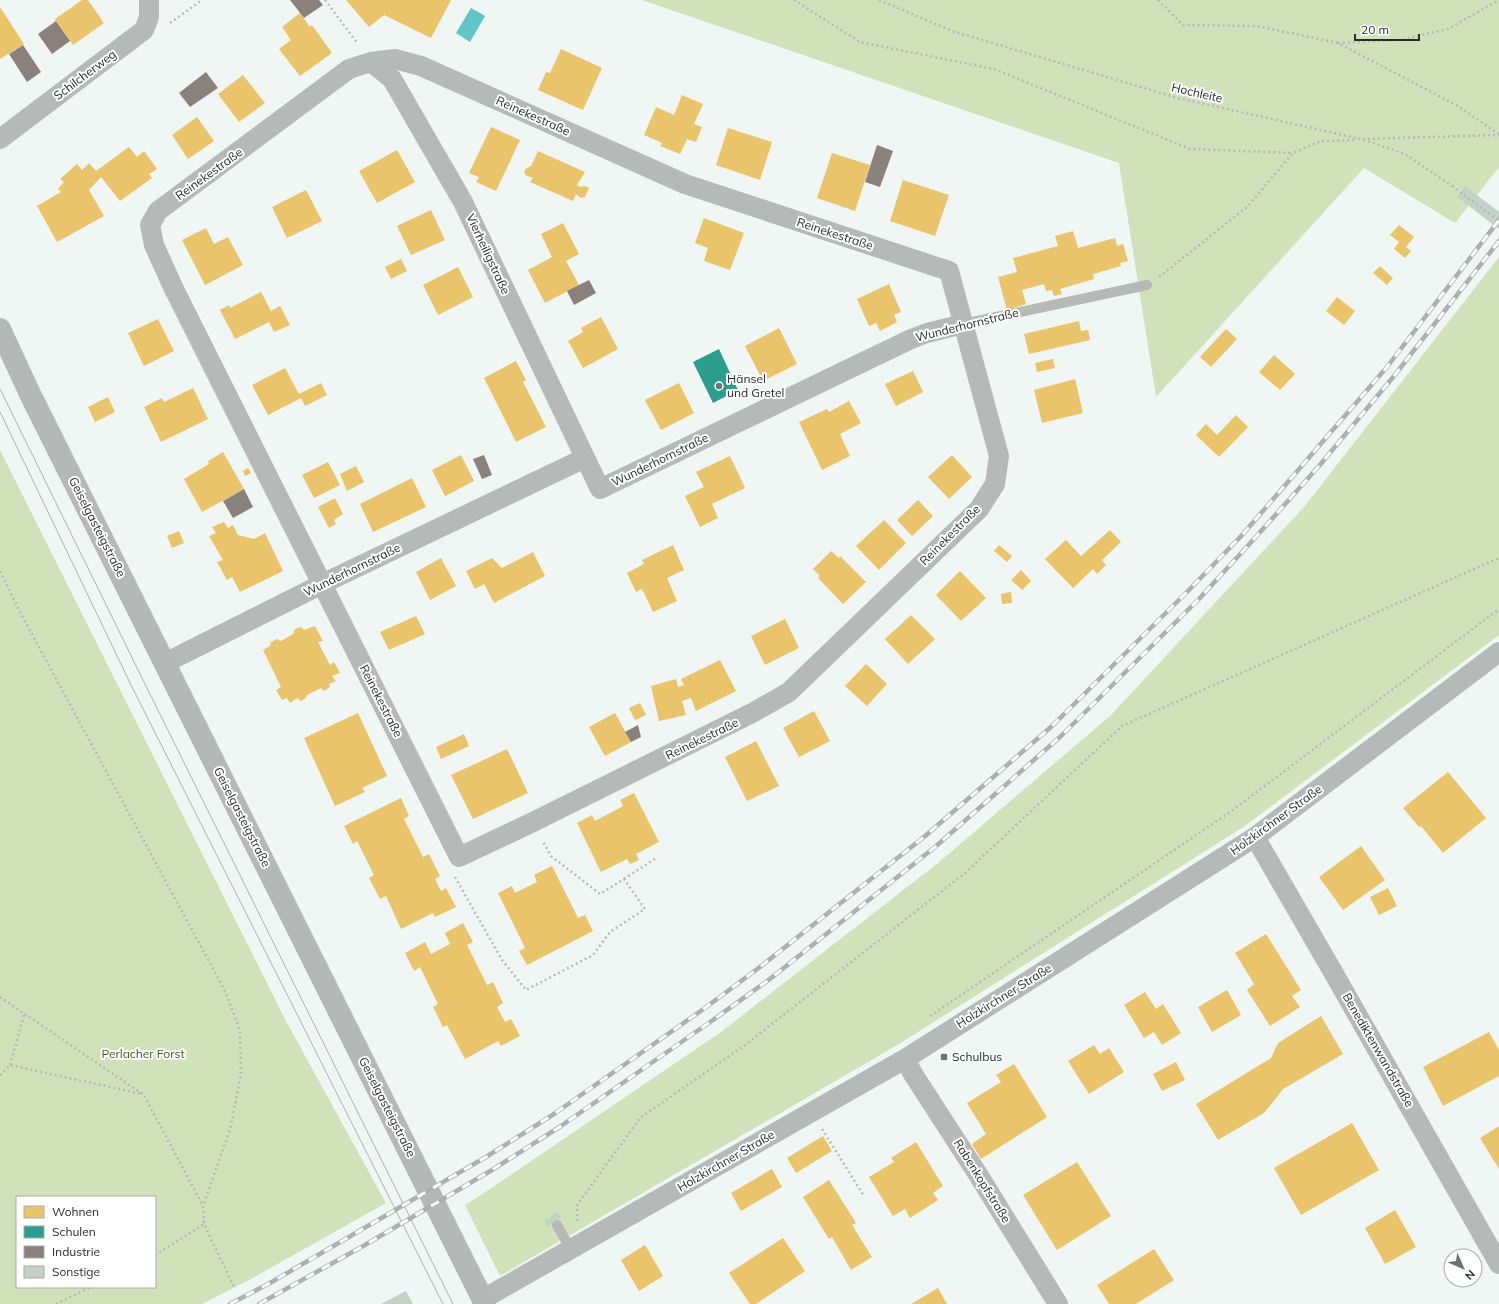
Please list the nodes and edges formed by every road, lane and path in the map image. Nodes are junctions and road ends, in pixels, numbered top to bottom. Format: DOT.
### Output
graph roads {
  1 [pos="149,0"];
  2 [pos="202,0"];
  3 [pos="325,0"];
  4 [pos="794,0"];
  5 [pos="879,0"];
  6 [pos="1158,0"];
  7 [pos="1499,0"];
  8 [pos="144,30"];
  9 [pos="1338,43"];
  10 [pos="371,62"];
  11 [pos="0,139"];
  12 [pos="1361,139"];
  13 [pos="1293,152"];
  14 [pos="1499,221"];
  15 [pos="1147,285"];
  16 [pos="962,324"];
  17 [pos="0,329"];
  18 [pos="585,458"];
  19 [pos="1499,558"];
  20 [pos="0,571"];
  21 [pos="322,584"];
  22 [pos="1499,609"];
  23 [pos="1499,652"];
  24 [pos="165,663"];
  25 [pos="1255,838"];
  26 [pos="543,842"];
  27 [pos="459,857"];
  28 [pos="656,858"];
  29 [pos="624,879"];
  30 [pos="0,997"];
  31 [pos="24,1015"];
  32 [pos="924,1021"];
  33 [pos="905,1059"];
  34 [pos="10,1065"];
  35 [pos="0,1075"];
  36 [pos="144,1095"];
  37 [pos="821,1128"];
  38 [pos="864,1196"];
  39 [pos="202,1206"];
  40 [pos="204,1224"];
  41 [pos="559,1229"];
  42 [pos="570,1250"];
  43 [pos="156,1254"];
  44 [pos="1499,1264"];
  45 [pos="234,1287"];
  46 [pos="89,1288"];
  47 [pos="484,1302"];
  48 [pos="56,1304"];
  49 [pos="1058,1304"];
  1 -- 8 [label="street"];
  2 -- 8 [label="path"];
  3 -- 10 [label="path"];
  4 -- 13 [label="path"];
  5 -- 12 [label="path, Hochleite"];
  6 -- 9 [label="path"];
  7 -- 9 [label="path"];
  8 -- 11 [label="street, Schilcherweg"];
  9 -- 12 [label="path"];
  10 -- 16 [label="street, Reinekestraße"];
  10 -- 18 [label="street, Vierheiligstraße"];
  10 -- 21 [label="street, Reinekestraße"];
  12 -- 13 [label="path"];
  12 -- 14 [label="path, Hochleite, bridge"];
  13 -- 15 [label="path"];
  15 -- 16 [label="lane, Wunderhornstraße"];
  16 -- 18 [label="street, Wunderhornstraße"];
  16 -- 27 [label="street, Reinekestraße"];
  17 -- 24 [label="main road, Geiselgasteigstraße"];
  18 -- 21 [label="street, Wunderhornstraße"];
  19 -- 41 [label="path"];
  20 -- 39 [label="path"];
  21 -- 24 [label="street, Wunderhornstraße"];
  21 -- 27 [label="street, Reinekestraße"];
  22 -- 32 [label="path"];
  23 -- 25 [label="street, Holzkirchner Straße"];
  24 -- 47 [label="main road, Geiselgasteigstraße"];
  25 -- 33 [label="street, Holzkirchner Straße"];
  25 -- 44 [label="street, Benediktenwandstraße"];
  26 -- 29 [label="path"];
  27 -- 29 [label="path"];
  28 -- 29 [label="path"];
  30 -- 31 [label="path"];
  31 -- 34 [label="path"];
  31 -- 36 [label="path"];
  33 -- 42 [label="street, Holzkirchner Straße"];
  33 -- 49 [label="street, Rabenkopfstraße"];
  34 -- 35 [label="path"];
  34 -- 36 [label="path"];
  36 -- 39 [label="path"];
  37 -- 38 [label="path"];
  39 -- 40 [label="path"];
  40 -- 43 [label="path"];
  40 -- 45 [label="path"];
  41 -- 42 [label="lane"];
  42 -- 47 [label="street, Holzkirchner Straße"];
  46 -- 48 [label="path"];
}
